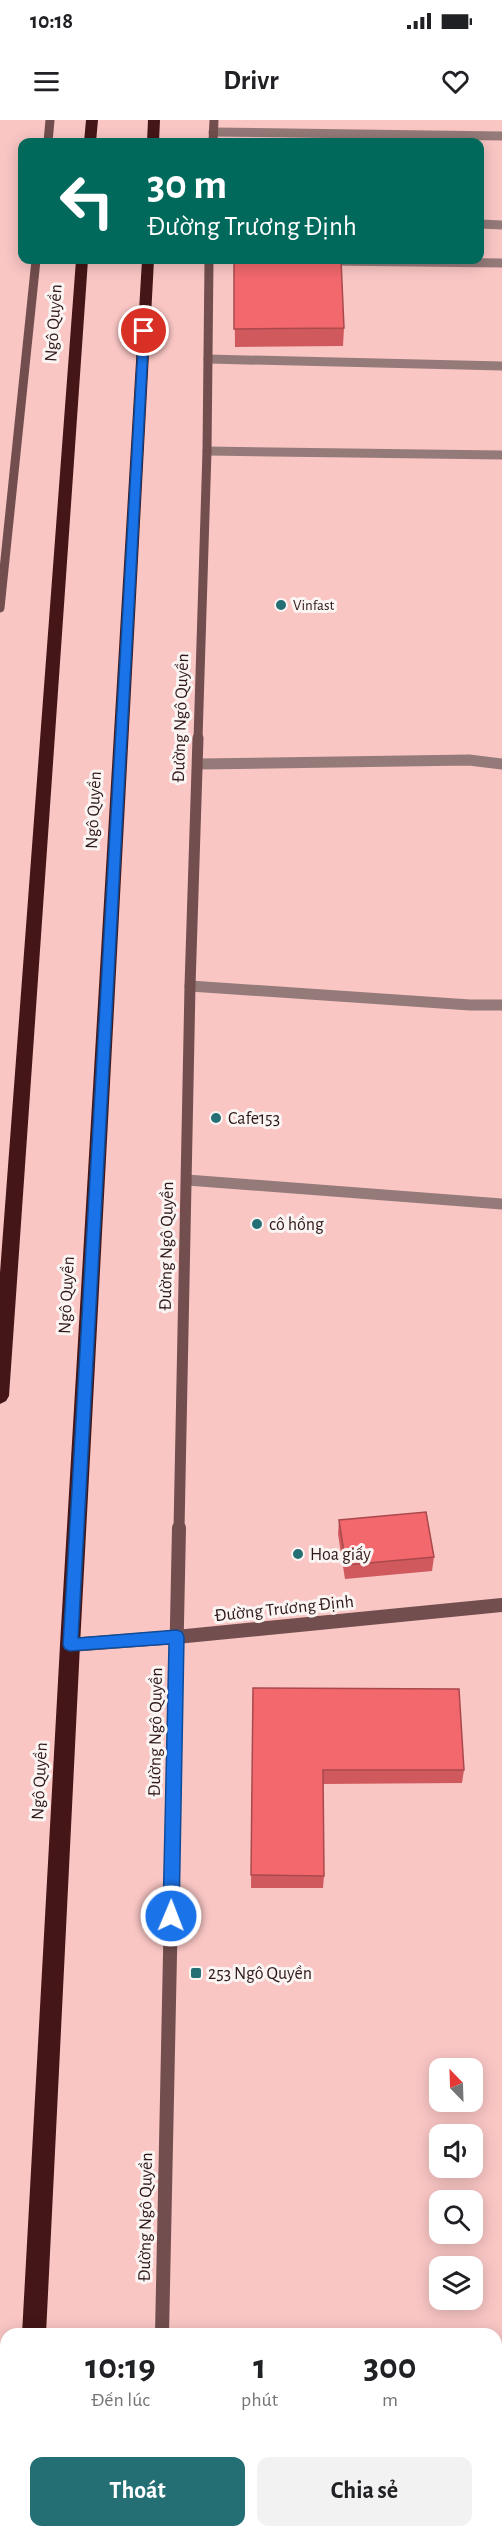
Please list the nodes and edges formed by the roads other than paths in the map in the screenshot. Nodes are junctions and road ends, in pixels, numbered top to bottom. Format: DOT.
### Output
graph roads {
  1 [pos="51,120"];
  2 [pos="92,120"];
  3 [pos="154,120"];
  4 [pos="214,120"];
  5 [pos="213,132"];
  6 [pos="502,136"];
  7 [pos="49,138"];
  8 [pos="90,138"];
  9 [pos="153,138"];
  10 [pos="213,138"];
  11 [pos="484,224"];
  12 [pos="502,225"];
  13 [pos="484,263"];
  14 [pos="502,263"];
  15 [pos="36,264"];
  16 [pos="82,264"];
  17 [pos="148,264"];
  18 [pos="209,264"];
  19 [pos="208,359"];
  20 [pos="502,366"];
  21 [pos="207,451"];
  22 [pos="502,455"];
  23 [pos="0,608"];
  24 [pos="198,764"];
  25 [pos="502,764"];
  26 [pos="190,986"];
  27 [pos="502,1005"];
  28 [pos="187,1180"];
  29 [pos="502,1204"];
  30 [pos="0,1396"];
  31 [pos="502,1605"];
  32 [pos="177,1637"];
  33 [pos="70,1645"];
  34 [pos="34,2328"];
  35 [pos="162,2328"];
  1 -- 7 [label="street"];
  2 -- 8 [label="highway"];
  3 -- 9 [label="highway"];
  4 -- 5 [label="street"];
  5 -- 6 [label="street"];
  5 -- 10 [label="street"];
  11 -- 12 [label="street"];
  13 -- 14 [label="street"];
  15 -- 23 [label="street"];
  16 -- 30 [label="highway, Ngô Quyền"];
  17 -- 33 [label="highway, Ngô Quyền"];
  18 -- 19 [label="street, Đường Ngô Quyền"];
  19 -- 20 [label="street"];
  19 -- 21 [label="street, Đường Ngô Quyền"];
  21 -- 22 [label="street"];
  21 -- 24 [label="street, Đường Ngô Quyền"];
  24 -- 25 [label="street"];
  24 -- 26 [label="street, Đường Ngô Quyền"];
  26 -- 27 [label="street"];
  26 -- 28 [label="street, Đường Ngô Quyền"];
  28 -- 29 [label="street"];
  28 -- 32 [label="street, Đường Ngô Quyền"];
  31 -- 32 [label="street, Đường Trương Định"];
  32 -- 33 [label="street, Đường Trương Định"];
  32 -- 35 [label="street, Đường Ngô Quyền"];
  33 -- 34 [label="highway, Ngô Quyền"];
}
